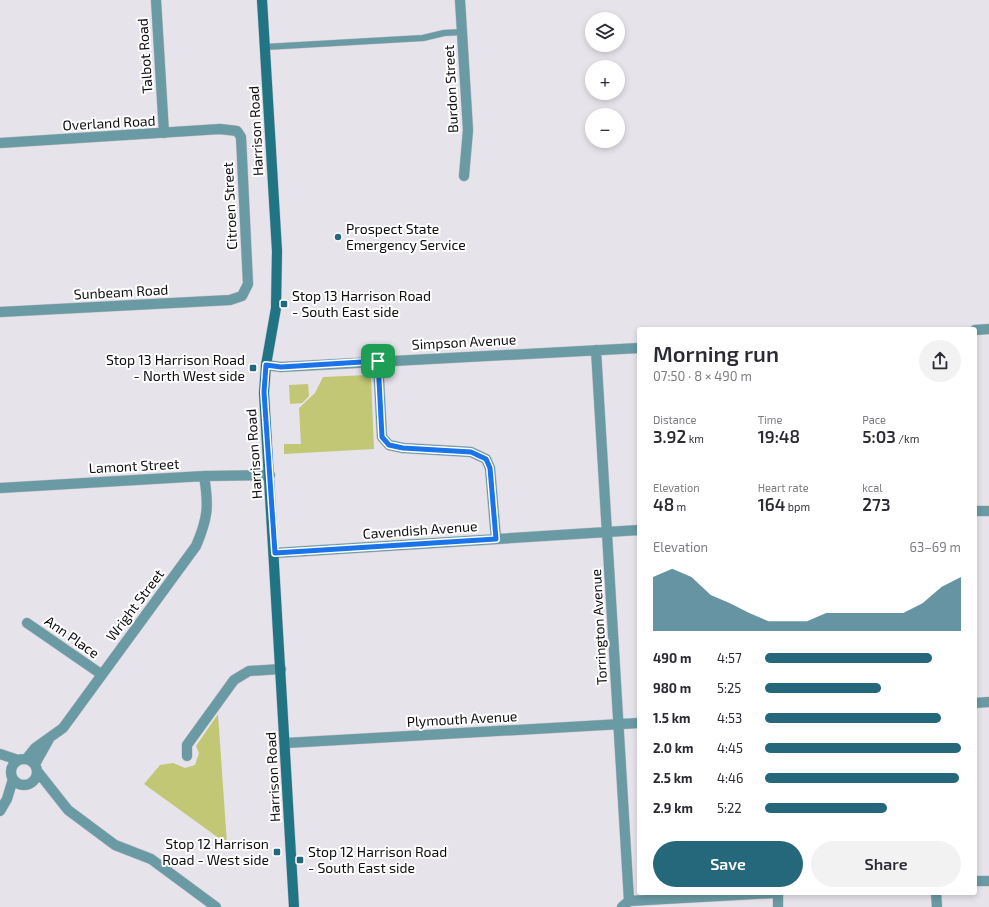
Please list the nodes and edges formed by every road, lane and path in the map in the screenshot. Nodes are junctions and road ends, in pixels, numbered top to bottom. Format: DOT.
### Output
graph roads {
  1 [pos="156,0"];
  2 [pos="262,0"];
  3 [pos="460,0"];
  4 [pos="462,32"];
  5 [pos="265,47"];
  6 [pos="220,130"];
  7 [pos="164,133"];
  8 [pos="0,143"];
  9 [pos="464,176"];
  10 [pos="242,296"];
  11 [pos="0,312"];
  12 [pos="989,329"];
  13 [pos="977,330"];
  14 [pos="637,348"];
  15 [pos="596,350"];
  16 [pos="378,361"];
  17 [pos="266,365"];
  18 [pos="270,475"];
  19 [pos="204,476"];
  20 [pos="0,488"];
  21 [pos="977,511"];
  22 [pos="989,511"];
  23 [pos="637,530"];
  24 [pos="608,532"];
  25 [pos="496,539"];
  26 [pos="275,553"];
  27 [pos="27,623"];
  28 [pos="281,669"];
  29 [pos="101,674"];
  30 [pos="989,702"];
  31 [pos="977,703"];
  32 [pos="637,722"];
  33 [pos="619,724"];
  34 [pos="286,743"];
  35 [pos="0,754"];
  36 [pos="187,756"];
  37 [pos="0,760"];
  38 [pos="29,763"];
  39 [pos="15,778"];
  40 [pos="32,782"];
  41 [pos="55,794"];
  42 [pos="0,810"];
  43 [pos="989,881"];
  44 [pos="977,882"];
  45 [pos="749,895"];
  46 [pos="776,895"];
  47 [pos="936,895"];
  48 [pos="626,904"];
  49 [pos="216,907"];
  50 [pos="294,907"];
  51 [pos="778,907"];
  52 [pos="937,907"];
  1 -- 7 [label="street, Talbot Road"];
  2 -- 5 [label="street, Harrison Road"];
  3 -- 4 [label="street, Burdon Street"];
  4 -- 5 [label="lane"];
  4 -- 9 [label="street, Burdon Street"];
  5 -- 17 [label="street, Harrison Road"];
  6 -- 7 [label="street, Overland Road"];
  6 -- 10 [label="street, Citroen Street"];
  7 -- 8 [label="street, Overland Road"];
  10 -- 11 [label="street, Sunbeam Road"];
  12 -- 13 [label="street"];
  14 -- 15 [label="street, Simpson Avenue"];
  15 -- 16 [label="street, Simpson Avenue"];
  15 -- 24 [label="street, Torrington Avenue"];
  16 -- 17 [label="street, Simpson Avenue"];
  16 -- 25 [label="street"];
  17 -- 18 [label="street, Harrison Road"];
  18 -- 19 [label="street, Lamont Street"];
  18 -- 26 [label="street, Harrison Road"];
  19 -- 20 [label="street, Lamont Street"];
  19 -- 29 [label="street, Wright Street"];
  21 -- 22 [label="street"];
  23 -- 24 [label="street, Cavendish Avenue"];
  24 -- 25 [label="street, Cavendish Avenue"];
  24 -- 33 [label="street, Torrington Avenue"];
  25 -- 26 [label="street, Cavendish Avenue"];
  26 -- 28 [label="street, Harrison Road"];
  27 -- 29 [label="street, Ann Place"];
  28 -- 34 [label="street, Harrison Road"];
  28 -- 36 [label="street"];
  29 -- 38 [label="street, Wright Street"];
  30 -- 31 [label="street"];
  32 -- 33 [label="street, Plymouth Avenue"];
  33 -- 34 [label="street, Plymouth Avenue"];
  33 -- 48 [label="street, Torrington Avenue"];
  34 -- 50 [label="street, Harrison Road"];
  35 -- 38 [label="street"];
  37 -- 39 [label="street"];
  38 -- 39 [label="street"];
  38 -- 40 [label="street"];
  38 -- 41 [label="street"];
  39 -- 40 [label="street"];
  39 -- 42 [label="street"];
  40 -- 41 [label="street"];
  41 -- 49 [label="street"];
  43 -- 44 [label="street"];
  45 -- 48 [label="street"];
  46 -- 51 [label="street"];
  47 -- 52 [label="street"];
}
